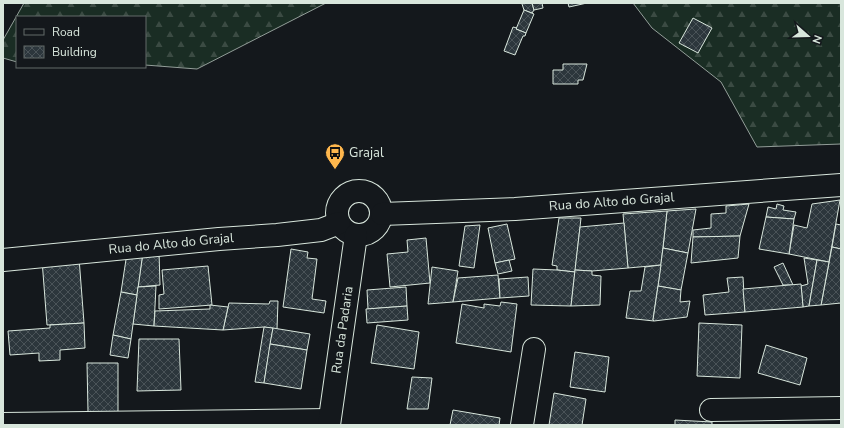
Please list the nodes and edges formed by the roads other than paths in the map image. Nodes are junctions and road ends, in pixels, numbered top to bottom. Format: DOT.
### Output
graph roads {
  1 [pos="841,185"];
  2 [pos="382,214"];
  3 [pos="347,229"];
  4 [pos="3,260"];
  5 [pos="534,349"];
  6 [pos="841,408"];
  7 [pos="711,410"];
  8 [pos="329,423"];
  9 [pos="3,424"];
  10 [pos="522,425"];
  1 -- 2 [label="street, Rua do Alto do Grajal"];
  2 -- 3 [label="street"];
  2 -- 3 [label="street"];
  3 -- 4 [label="street, Rua do Alto do Grajal"];
  3 -- 8 [label="street, Rua da Padaria"];
  5 -- 10 [label="street"];
  6 -- 7 [label="street"];
  8 -- 9 [label="street"];
}
